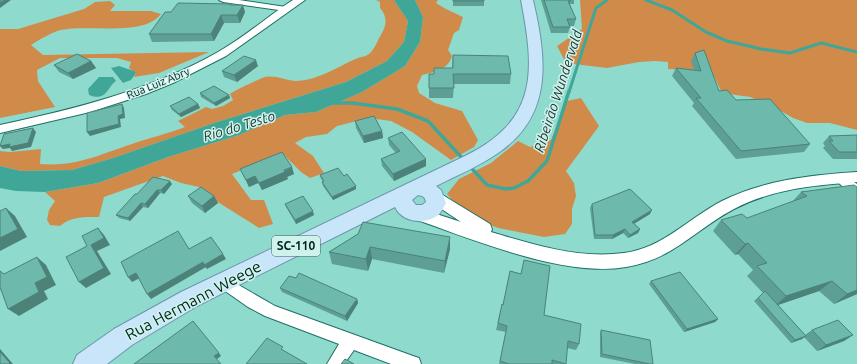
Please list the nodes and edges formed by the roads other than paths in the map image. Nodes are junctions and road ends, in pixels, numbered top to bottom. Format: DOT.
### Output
graph roads {
  1 [pos="224,0"];
  2 [pos="300,0"];
  3 [pos="526,0"];
  4 [pos="286,9"];
  5 [pos="0,128"];
  6 [pos="460,166"];
  7 [pos="857,177"];
  8 [pos="841,178"];
  9 [pos="411,189"];
  10 [pos="857,190"];
  11 [pos="436,198"];
  12 [pos="369,211"];
  13 [pos="412,212"];
  14 [pos="509,244"];
  15 [pos="223,282"];
  16 [pos="350,341"];
  17 [pos="86,364"];
  18 [pos="335,364"];
  19 [pos="413,364"];
  1 -- 4 [label="street"];
  2 -- 4 [label="street, Rua Luiz Abry"];
  3 -- 6 [label="main road, SC-110"];
  4 -- 5 [label="street, Rua Luiz Abry"];
  6 -- 9 [label="main road, Rua Hermann Weege / SC-110"];
  6 -- 11 [label="main road"];
  7 -- 8 [label="street"];
  8 -- 10 [label="street"];
  8 -- 14 [label="street"];
  9 -- 11 [label="main road"];
  9 -- 12 [label="main road, Rua Hermann Weege / SC-110"];
  9 -- 13 [label="main road"];
  11 -- 13 [label="main road"];
  11 -- 14 [label="street"];
  12 -- 13 [label="main road, Rua Hermann Weege / SC-110"];
  12 -- 15 [label="main road, Rua Hermann Weege / SC-110"];
  13 -- 14 [label="street"];
  15 -- 16 [label="street"];
  15 -- 17 [label="main road, Rua Hermann Weege / SC-110"];
  16 -- 18 [label="street"];
  16 -- 19 [label="street"];
}
